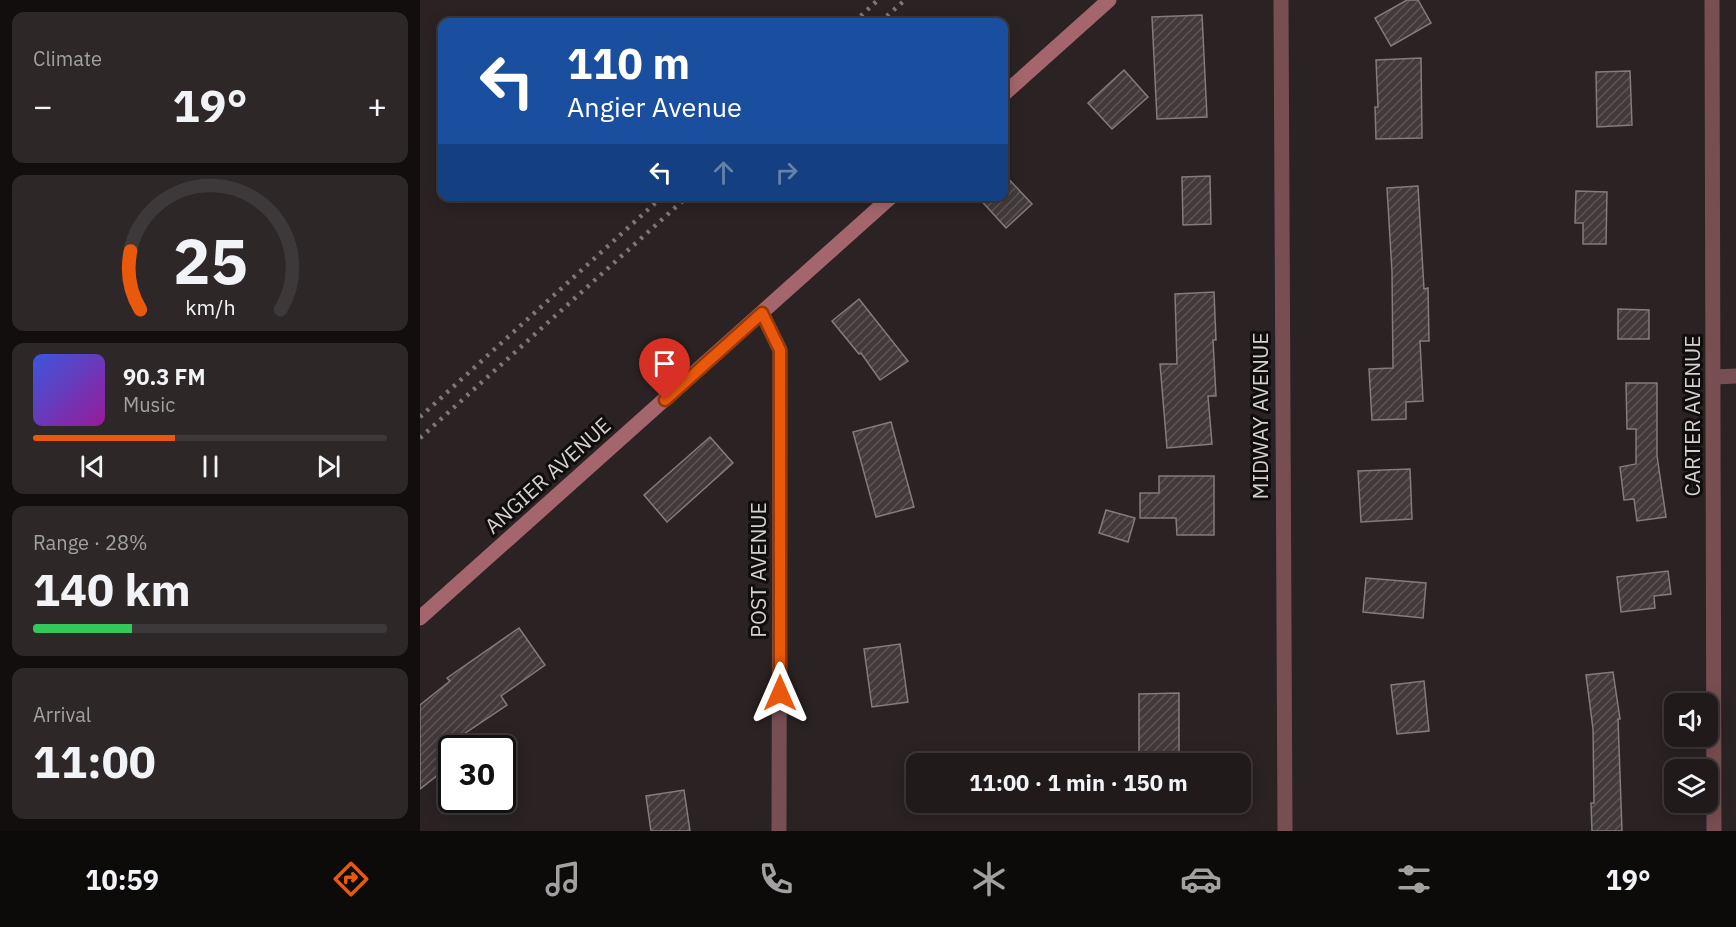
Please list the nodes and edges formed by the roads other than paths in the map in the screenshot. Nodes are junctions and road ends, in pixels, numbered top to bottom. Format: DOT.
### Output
graph roads {
  1 [pos="1109,0"];
  2 [pos="1281,0"];
  3 [pos="1712,0"];
  4 [pos="1008,90"];
  5 [pos="886,201"];
  6 [pos="762,313"];
  7 [pos="1736,376"];
  8 [pos="1714,377"];
  9 [pos="420,618"];
  10 [pos="779,831"];
  11 [pos="1285,831"];
  12 [pos="1714,831"];
  1 -- 4 [label="main road"];
  2 -- 11 [label="street, MIDWAY AVENUE"];
  3 -- 8 [label="street, CARTER AVENUE"];
  5 -- 6 [label="main road, ANGIER AVENUE"];
  6 -- 9 [label="main road, ANGIER AVENUE"];
  6 -- 10 [label="street, POST AVENUE"];
  7 -- 8 [label="street"];
  8 -- 12 [label="street, CARTER AVENUE"];
}
